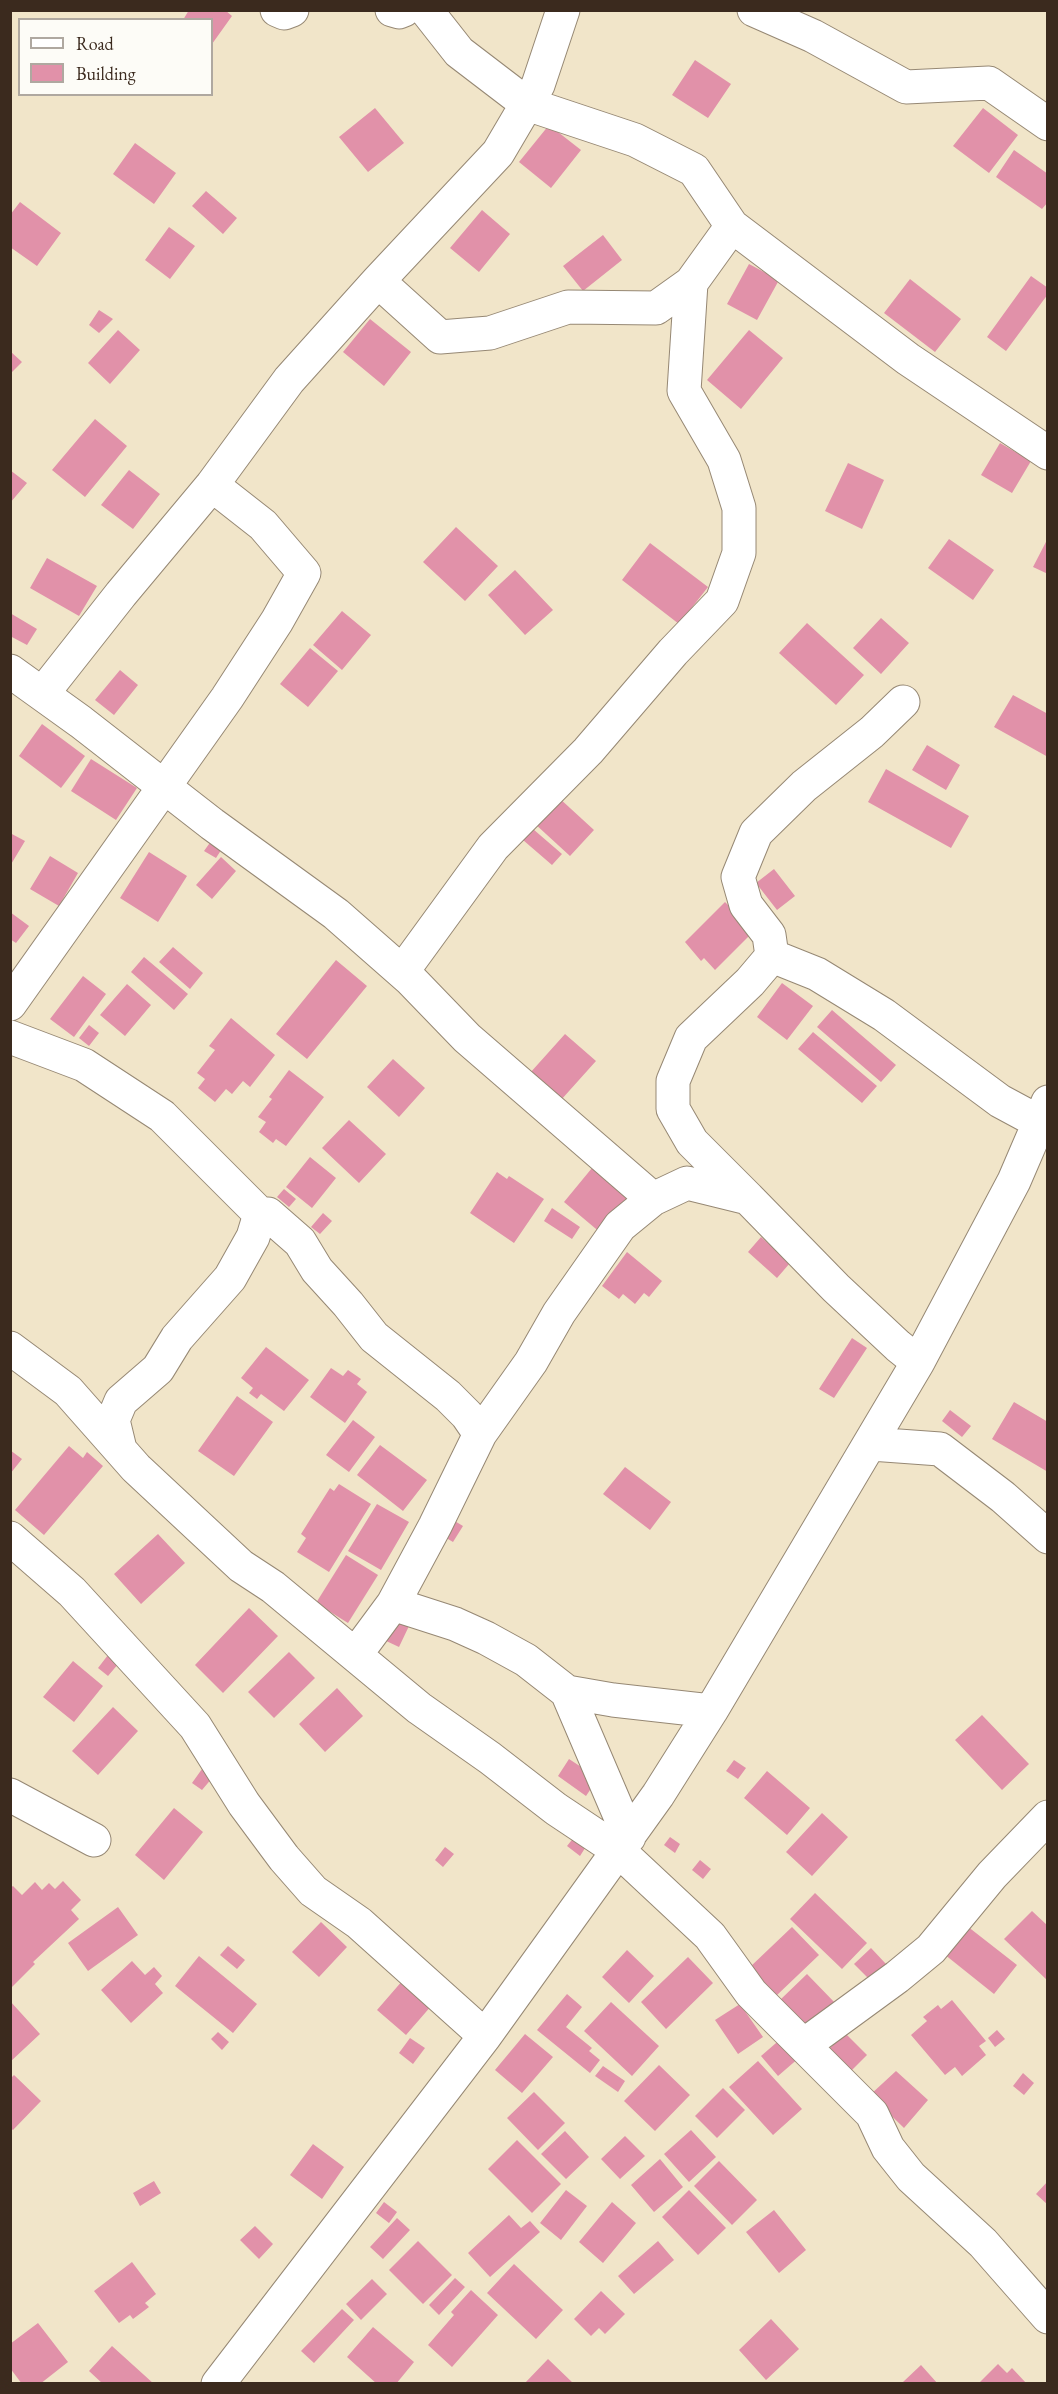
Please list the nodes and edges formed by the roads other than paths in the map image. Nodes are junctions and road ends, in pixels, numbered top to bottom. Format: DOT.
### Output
graph roads {
  1 [pos="277,10"];
  2 [pos="292,10"];
  3 [pos="392,10"];
  4 [pos="404,10"];
  5 [pos="426,10"];
  6 [pos="563,10"];
  7 [pos="754,10"];
  8 [pos="527,104"];
  9 [pos="1047,124"];
  10 [pos="732,226"];
  11 [pos="378,281"];
  12 [pos="691,283"];
  13 [pos="1047,453"];
  14 [pos="212,485"];
  15 [pos="10,671"];
  16 [pos="43,693"];
  17 [pos="903,702"];
  18 [pos="164,786"];
  19 [pos="772,956"];
  20 [pos="402,972"];
  21 [pos="10,1005"];
  22 [pos="10,1037"];
  23 [pos="1043,1112"];
  24 [pos="653,1198"];
  25 [pos="748,1198"];
  26 [pos="260,1214"];
  27 [pos="10,1348"];
  28 [pos="918,1362"];
  29 [pos="480,1434"];
  30 [pos="871,1444"];
  31 [pos="120,1449"];
  32 [pos="1047,1537"];
  33 [pos="10,1538"];
  34 [pos="393,1604"];
  35 [pos="356,1654"];
  36 [pos="567,1692"];
  37 [pos="711,1711"];
  38 [pos="10,1796"];
  39 [pos="1047,1817"];
  40 [pos="94,1840"];
  41 [pos="624,1844"];
  42 [pos="485,2036"];
  43 [pos="804,2045"];
  44 [pos="1047,2316"];
  45 [pos="218,2384"];
  1 -- 2 [label="street"];
  3 -- 4 [label="street"];
  5 -- 8 [label="street"];
  6 -- 8 [label="street"];
  7 -- 9 [label="street"];
  8 -- 10 [label="street"];
  8 -- 11 [label="street"];
  10 -- 12 [label="street"];
  10 -- 13 [label="street"];
  11 -- 12 [label="street"];
  11 -- 14 [label="street"];
  12 -- 20 [label="street"];
  14 -- 16 [label="street"];
  14 -- 18 [label="street"];
  15 -- 16 [label="street"];
  16 -- 18 [label="street"];
  17 -- 19 [label="street"];
  18 -- 20 [label="street"];
  18 -- 21 [label="street"];
  19 -- 23 [label="street"];
  19 -- 25 [label="street"];
  20 -- 24 [label="street"];
  22 -- 26 [label="street"];
  23 -- 28 [label="street"];
  24 -- 25 [label="street"];
  24 -- 29 [label="street"];
  25 -- 28 [label="street"];
  26 -- 29 [label="street"];
  26 -- 31 [label="street"];
  27 -- 31 [label="street"];
  28 -- 30 [label="street"];
  29 -- 34 [label="street"];
  30 -- 32 [label="street"];
  30 -- 37 [label="street"];
  31 -- 35 [label="street"];
  33 -- 42 [label="street"];
  34 -- 35 [label="street"];
  34 -- 36 [label="street"];
  35 -- 41 [label="street"];
  36 -- 37 [label="street"];
  36 -- 41 [label="street"];
  37 -- 41 [label="street"];
  38 -- 40 [label="street"];
  39 -- 43 [label="street"];
  41 -- 42 [label="street"];
  41 -- 43 [label="street"];
  42 -- 45 [label="street"];
  43 -- 44 [label="street"];
}
